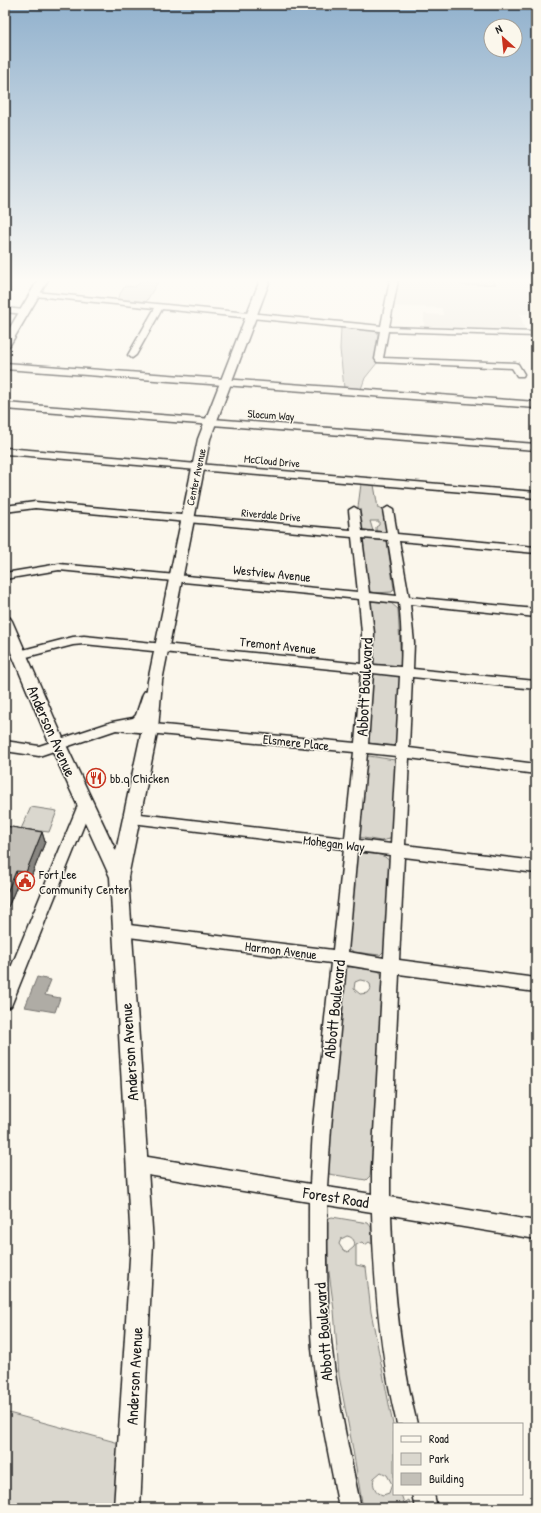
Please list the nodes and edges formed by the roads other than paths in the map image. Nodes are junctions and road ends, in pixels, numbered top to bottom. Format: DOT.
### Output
graph roads {
  1 [pos="135,351"];
  2 [pos="238,351"];
  3 [pos="381,351"];
  4 [pos="132,355"];
  5 [pos="5,366"];
  6 [pos="520,374"];
  7 [pos="225,382"];
  8 [pos="536,405"];
  9 [pos="5,406"];
  10 [pos="211,422"];
  11 [pos="536,447"];
  12 [pos="5,451"];
  13 [pos="199,467"];
  14 [pos="536,495"];
  15 [pos="5,509"];
  16 [pos="354,510"];
  17 [pos="388,510"];
  18 [pos="188,519"];
  19 [pos="356,534"];
  20 [pos="393,538"];
  21 [pos="536,550"];
  22 [pos="5,576"];
  23 [pos="176,578"];
  24 [pos="363,596"];
  25 [pos="403,600"];
  26 [pos="536,613"];
  27 [pos="5,620"];
  28 [pos="162,647"];
  29 [pos="19,655"];
  30 [pos="367,669"];
  31 [pos="407,673"];
  32 [pos="155,681"];
  33 [pos="536,685"];
  34 [pos="116,725"];
  35 [pos="150,729"];
  36 [pos="58,745"];
  37 [pos="5,746"];
  38 [pos="361,748"];
  39 [pos="402,752"];
  40 [pos="536,769"];
  41 [pos="85,805"];
  42 [pos="132,818"];
  43 [pos="350,845"];
  44 [pos="398,850"];
  45 [pos="536,867"];
  46 [pos="119,877"];
  47 [pos="122,930"];
  48 [pos="340,957"];
  49 [pos="391,966"];
  50 [pos="536,985"];
  51 [pos="5,1001"];
  52 [pos="136,1164"];
  53 [pos="318,1194"];
  54 [pos="382,1205"];
  55 [pos="536,1230"];
  56 [pos="407,1423"];
  57 [pos="423,1495"];
  58 [pos="127,1508"];
  59 [pos="350,1508"];
  60 [pos="426,1508"];
  1 -- 4 [label="street"];
  2 -- 7 [label="main road, Center Avenue"];
  3 -- 6 [label="street"];
  5 -- 7 [label="street"];
  7 -- 8 [label="street"];
  7 -- 10 [label="main road, Center Avenue"];
  9 -- 10 [label="street, Slocum Way"];
  10 -- 11 [label="street, Slocum Way"];
  10 -- 13 [label="main road, Center Avenue"];
  12 -- 13 [label="street, McCloud Drive"];
  13 -- 14 [label="street, McCloud Drive"];
  13 -- 18 [label="main road, Center Avenue"];
  15 -- 18 [label="street, Riverdale Drive"];
  16 -- 19 [label="street, Abbott Boulevard"];
  17 -- 20 [label="street"];
  18 -- 19 [label="street, Riverdale Drive"];
  18 -- 23 [label="main road, Center Avenue"];
  19 -- 20 [label="street, Riverdale Drive"];
  19 -- 24 [label="street, Abbott Boulevard"];
  20 -- 21 [label="street, Riverdale Drive"];
  20 -- 25 [label="street"];
  22 -- 23 [label="street, Westview Avenue"];
  23 -- 24 [label="street, Westview Avenue"];
  23 -- 28 [label="main road, Center Avenue"];
  24 -- 25 [label="street, Westview Avenue"];
  24 -- 30 [label="street, Abbott Boulevard"];
  25 -- 26 [label="street, Westview Avenue"];
  25 -- 31 [label="street"];
  27 -- 29 [label="main road, Anderson Avenue"];
  28 -- 29 [label="street, Tremont Avenue"];
  28 -- 30 [label="street, Tremont Avenue"];
  28 -- 32 [label="main road, Center Avenue"];
  29 -- 36 [label="main road, Anderson Avenue"];
  30 -- 31 [label="street, Tremont Avenue"];
  30 -- 38 [label="street, Abbott Boulevard"];
  31 -- 33 [label="street, Tremont Avenue"];
  31 -- 39 [label="street"];
  32 -- 34 [label="street, Center Avenue"];
  32 -- 35 [label="main road, Center Avenue"];
  34 -- 35 [label="street, Elsmere Place"];
  34 -- 36 [label="street, Elsmere Place"];
  35 -- 38 [label="street, Elsmere Place"];
  35 -- 42 [label="main road, Center Avenue"];
  36 -- 37 [label="street, Elsmere Place"];
  36 -- 41 [label="main road, Anderson Avenue"];
  38 -- 39 [label="street, Elsmere Place"];
  38 -- 43 [label="street, Abbott Boulevard"];
  39 -- 40 [label="street, Elsmere Place"];
  39 -- 44 [label="street"];
  41 -- 46 [label="main road, Anderson Avenue"];
  41 -- 51 [label="street"];
  42 -- 43 [label="street, Mohegan Way"];
  42 -- 46 [label="main road, Center Avenue"];
  43 -- 44 [label="street, Mohegan Way"];
  43 -- 48 [label="street, Abbott Boulevard"];
  44 -- 45 [label="street, Mohegan Way"];
  44 -- 49 [label="street"];
  46 -- 47 [label="main road, Anderson Avenue"];
  47 -- 48 [label="street, Harmon Avenue"];
  47 -- 52 [label="main road, Anderson Avenue"];
  48 -- 49 [label="street, Harmon Avenue"];
  48 -- 53 [label="street, Abbott Boulevard"];
  49 -- 50 [label="street, Harmon Avenue"];
  49 -- 54 [label="street"];
  52 -- 53 [label="street, Forest Road"];
  52 -- 58 [label="main road, Anderson Avenue"];
  53 -- 54 [label="street, Forest Road"];
  53 -- 59 [label="street, Abbott Boulevard"];
  54 -- 55 [label="street, Forest Road"];
  54 -- 56 [label="street"];
  57 -- 60 [label="street"];
}
